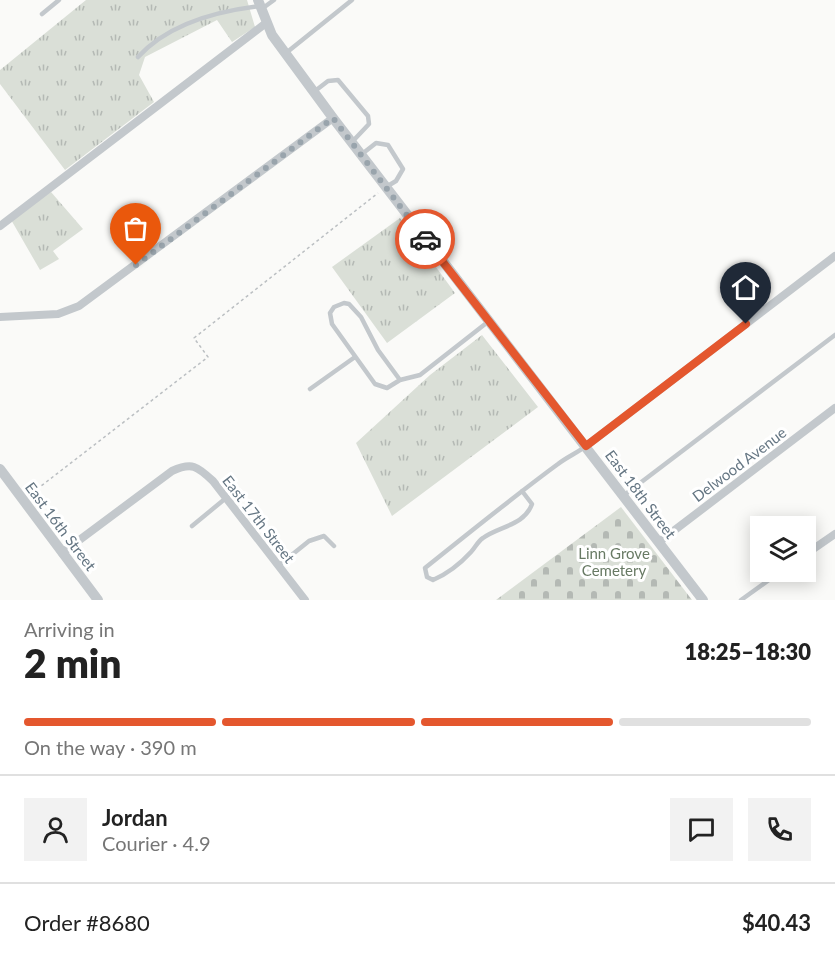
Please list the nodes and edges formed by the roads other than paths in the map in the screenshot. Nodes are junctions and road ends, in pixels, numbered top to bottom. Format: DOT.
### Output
graph roads {
  1 [pos="59,0"];
  2 [pos="274,0"];
  3 [pos="352,0"];
  4 [pos="260,5"];
  5 [pos="42,14"];
  6 [pos="266,23"];
  7 [pos="286,53"];
  8 [pos="138,57"];
  9 [pos="314,92"];
  10 [pos="333,118"];
  11 [pos="352,142"];
  12 [pos="361,155"];
  13 [pos="386,187"];
  14 [pos="0,225"];
  15 [pos="835,256"];
  16 [pos="0,317"];
  17 [pos="489,321"];
  18 [pos="835,335"];
  19 [pos="355,357"];
  20 [pos="399,380"];
  21 [pos="310,389"];
  22 [pos="835,408"];
  23 [pos="586,446"];
  24 [pos="0,469"];
  25 [pos="522,491"];
  26 [pos="623,496"];
  27 [pos="226,498"];
  28 [pos="192,526"];
  29 [pos="835,534"];
  30 [pos="659,542"];
  31 [pos="334,546"];
  32 [pos="816,547"];
  33 [pos="62,553"];
  34 [pos="278,566"];
  35 [pos="766,582"];
  36 [pos="98,600"];
  37 [pos="305,600"];
  38 [pos="703,600"];
  39 [pos="741,600"];
  1 -- 5 [label="lane"];
  2 -- 4 [label="lane"];
  3 -- 7 [label="lane"];
  4 -- 6 [label="street, East 18th Street"];
  4 -- 8 [label="lane"];
  6 -- 7 [label="street, East 18th Street"];
  6 -- 14 [label="street"];
  7 -- 9 [label="street, East 18th Street"];
  9 -- 10 [label="street, East 18th Street"];
  9 -- 11 [label="lane"];
  10 -- 11 [label="street, East 18th Street"];
  10 -- 16 [label="street"];
  11 -- 12 [label="street, East 18th Street"];
  12 -- 13 [label="street, East 18th Street"];
  12 -- 13 [label="lane"];
  13 -- 17 [label="street, East 18th Street"];
  15 -- 23 [label="street"];
  17 -- 20 [label="lane"];
  17 -- 23 [label="street, East 18th Street"];
  18 -- 26 [label="lane"];
  19 -- 20 [label="lane"];
  19 -- 20 [label="lane"];
  19 -- 21 [label="lane"];
  22 -- 30 [label="street, Delwood Avenue"];
  23 -- 25 [label="lane"];
  23 -- 26 [label="street, East 18th Street"];
  24 -- 33 [label="street, East 16th Street"];
  25 -- 25 [label="lane"];
  26 -- 30 [label="street, East 18th Street"];
  27 -- 28 [label="lane"];
  27 -- 33 [label="street, East 17th Street"];
  27 -- 34 [label="street, East 17th Street"];
  29 -- 32 [label="street"];
  30 -- 38 [label="street, East 18th Street"];
  31 -- 34 [label="lane"];
  33 -- 36 [label="street, East 16th Street"];
  34 -- 37 [label="street, East 17th Street"];
  35 -- 39 [label="lane"];
}
